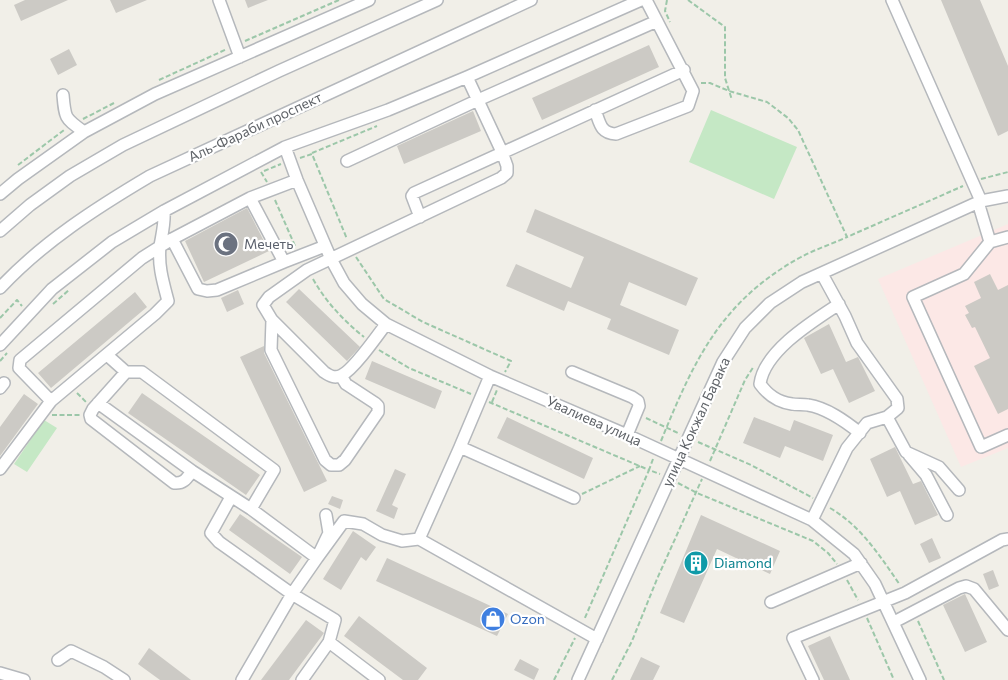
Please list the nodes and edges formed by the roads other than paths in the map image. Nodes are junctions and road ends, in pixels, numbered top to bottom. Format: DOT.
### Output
graph roads {
  1 [pos="219,0"];
  2 [pos="369,0"];
  3 [pos="437,0"];
  4 [pos="531,0"];
  5 [pos="641,0"];
  6 [pos="646,0"];
  7 [pos="892,0"];
  8 [pos="657,21"];
  9 [pos="240,57"];
  10 [pos="684,70"];
  11 [pos="467,77"];
  12 [pos="63,95"];
  13 [pos="478,100"];
  14 [pos="595,110"];
  15 [pos="84,132"];
  16 [pos="285,147"];
  17 [pos="502,152"];
  18 [pos="347,160"];
  19 [pos="297,180"];
  20 [pos="0,194"];
  21 [pos="1008,196"];
  22 [pos="250,198"];
  23 [pos="980,202"];
  24 [pos="164,211"];
  25 [pos="420,217"];
  26 [pos="0,231"];
  27 [pos="172,239"];
  28 [pos="1007,239"];
  29 [pos="990,242"];
  30 [pos="160,246"];
  31 [pos="325,246"];
  32 [pos="330,259"];
  33 [pos="284,262"];
  34 [pos="822,274"];
  35 [pos="0,288"];
  36 [pos="838,304"];
  37 [pos="272,320"];
  38 [pos="386,324"];
  39 [pos="1,344"];
  40 [pos="107,354"];
  41 [pos="126,372"];
  42 [pos="572,372"];
  43 [pos="341,376"];
  44 [pos="496,379"];
  45 [pos="51,401"];
  46 [pos="94,409"];
  47 [pos="887,418"];
  48 [pos="860,433"];
  49 [pos="627,435"];
  50 [pos="1008,435"];
  51 [pos="460,447"];
  52 [pos="906,452"];
  53 [pos="678,459"];
  54 [pos="0,469"];
  55 [pos="192,471"];
  56 [pos="959,490"];
  57 [pos="231,497"];
  58 [pos="574,498"];
  59 [pos="251,510"];
  60 [pos="326,515"];
  61 [pos="947,515"];
  62 [pos="812,520"];
  63 [pos="418,539"];
  64 [pos="1008,539"];
  65 [pos="317,558"];
  66 [pos="861,563"];
  67 [pos="292,594"];
  68 [pos="771,602"];
  69 [pos="884,602"];
  70 [pos="894,622"];
  71 [pos="1008,630"];
  72 [pos="597,639"];
  73 [pos="329,642"];
  74 [pos="58,660"];
  75 [pos="252,664"];
  76 [pos="0,673"];
  77 [pos="24,680"];
  78 [pos="124,680"];
  79 [pos="237,680"];
  80 [pos="242,680"];
  81 [pos="302,680"];
  82 [pos="379,680"];
  83 [pos="578,680"];
  84 [pos="813,680"];
  85 [pos="920,680"];
  1 -- 9 [label="street"];
  2 -- 9 [label="street"];
  3 -- 26 [label="street"];
  4 -- 35 [label="street, Аль-Фараби проспект"];
  5 -- 11 [label="street"];
  6 -- 8 [label="street"];
  7 -- 23 [label="street"];
  8 -- 10 [label="street"];
  8 -- 13 [label="street"];
  9 -- 15 [label="street"];
  10 -- 14 [label="street"];
  10 -- 14 [label="street"];
  11 -- 13 [label="street"];
  11 -- 16 [label="street"];
  12 -- 15 [label="street"];
  13 -- 17 [label="street"];
  13 -- 18 [label="street"];
  14 -- 17 [label="street"];
  15 -- 20 [label="street"];
  16 -- 19 [label="street, Увалиева улица"];
  16 -- 24 [label="street"];
  17 -- 25 [label="street"];
  17 -- 25 [label="street"];
  19 -- 22 [label="street"];
  19 -- 31 [label="street, Увалиева улица"];
  21 -- 23 [label="street, улица Кокжал Барака"];
  22 -- 27 [label="street"];
  22 -- 33 [label="street"];
  23 -- 29 [label="street"];
  23 -- 34 [label="street, улица Кокжал Барака"];
  24 -- 30 [label="street"];
  24 -- 39 [label="street"];
  25 -- 32 [label="street"];
  27 -- 30 [label="street"];
  27 -- 33 [label="street"];
  28 -- 29 [label="street"];
  29 -- 50 [label="street"];
  30 -- 40 [label="street"];
  30 -- 45 [label="street"];
  31 -- 32 [label="street, Увалиева улица"];
  31 -- 33 [label="street"];
  32 -- 37 [label="street"];
  32 -- 38 [label="street, Увалиева улица"];
  34 -- 36 [label="street"];
  34 -- 53 [label="street, улица Кокжал Барака"];
  36 -- 47 [label="street"];
  36 -- 48 [label="street"];
  37 -- 43 [label="street"];
  37 -- 43 [label="street"];
  38 -- 43 [label="street"];
  38 -- 44 [label="street, Увалиева улица"];
  40 -- 41 [label="street"];
  40 -- 45 [label="street"];
  41 -- 46 [label="street"];
  41 -- 59 [label="street"];
  42 -- 49 [label="street"];
  44 -- 49 [label="street, Увалиева улица"];
  44 -- 51 [label="street"];
  45 -- 54 [label="street"];
  46 -- 55 [label="street"];
  46 -- 55 [label="street"];
  47 -- 48 [label="street"];
  47 -- 52 [label="street"];
  48 -- 62 [label="street"];
  49 -- 53 [label="street, Увалиева улица"];
  51 -- 58 [label="street"];
  51 -- 63 [label="street"];
  52 -- 56 [label="street"];
  52 -- 61 [label="street"];
  53 -- 62 [label="street, Увалиева улица"];
  53 -- 72 [label="street, улица Кокжал Барака"];
  55 -- 57 [label="street"];
  57 -- 59 [label="street"];
  57 -- 67 [label="street"];
  59 -- 65 [label="street"];
  60 -- 65 [label="street"];
  62 -- 66 [label="street, Увалиева улица"];
  63 -- 65 [label="street"];
  63 -- 72 [label="street"];
  64 -- 69 [label="street"];
  65 -- 67 [label="street"];
  66 -- 68 [label="street"];
  66 -- 69 [label="street, Увалиева улица"];
  67 -- 73 [label="street"];
  67 -- 75 [label="street"];
  69 -- 70 [label="street, Увалиева улица"];
  69 -- 84 [label="street"];
  70 -- 71 [label="street"];
  70 -- 85 [label="street, Увалиева улица"];
  72 -- 83 [label="street, улица Кокжал Барака"];
  73 -- 81 [label="street"];
  73 -- 82 [label="street"];
  74 -- 78 [label="street"];
  75 -- 79 [label="street"];
  75 -- 80 [label="street"];
  76 -- 77 [label="street"];
}
